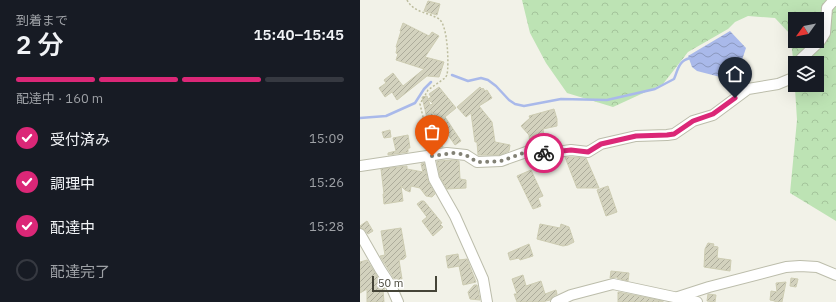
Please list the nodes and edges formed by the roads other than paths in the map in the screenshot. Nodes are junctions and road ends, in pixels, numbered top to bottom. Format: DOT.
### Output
graph roads {
  1 [pos="836,1"];
  2 [pos="803,56"];
  3 [pos="788,80"];
  4 [pos="431,156"];
  5 [pos="360,166"];
  6 [pos="360,234"];
  7 [pos="360,254"];
  8 [pos="371,254"];
  9 [pos="836,275"];
  10 [pos="678,297"];
  11 [pos="398,302"];
  12 [pos="487,302"];
  13 [pos="556,302"];
  14 [pos="697,302"];
  1 -- 2 [label="street"];
  3 -- 4 [label="street"];
  4 -- 5 [label="street"];
  4 -- 12 [label="street"];
  6 -- 8 [label="street"];
  7 -- 8 [label="street"];
  8 -- 11 [label="street"];
  9 -- 10 [label="street"];
  10 -- 13 [label="street"];
  10 -- 14 [label="street"];
}
